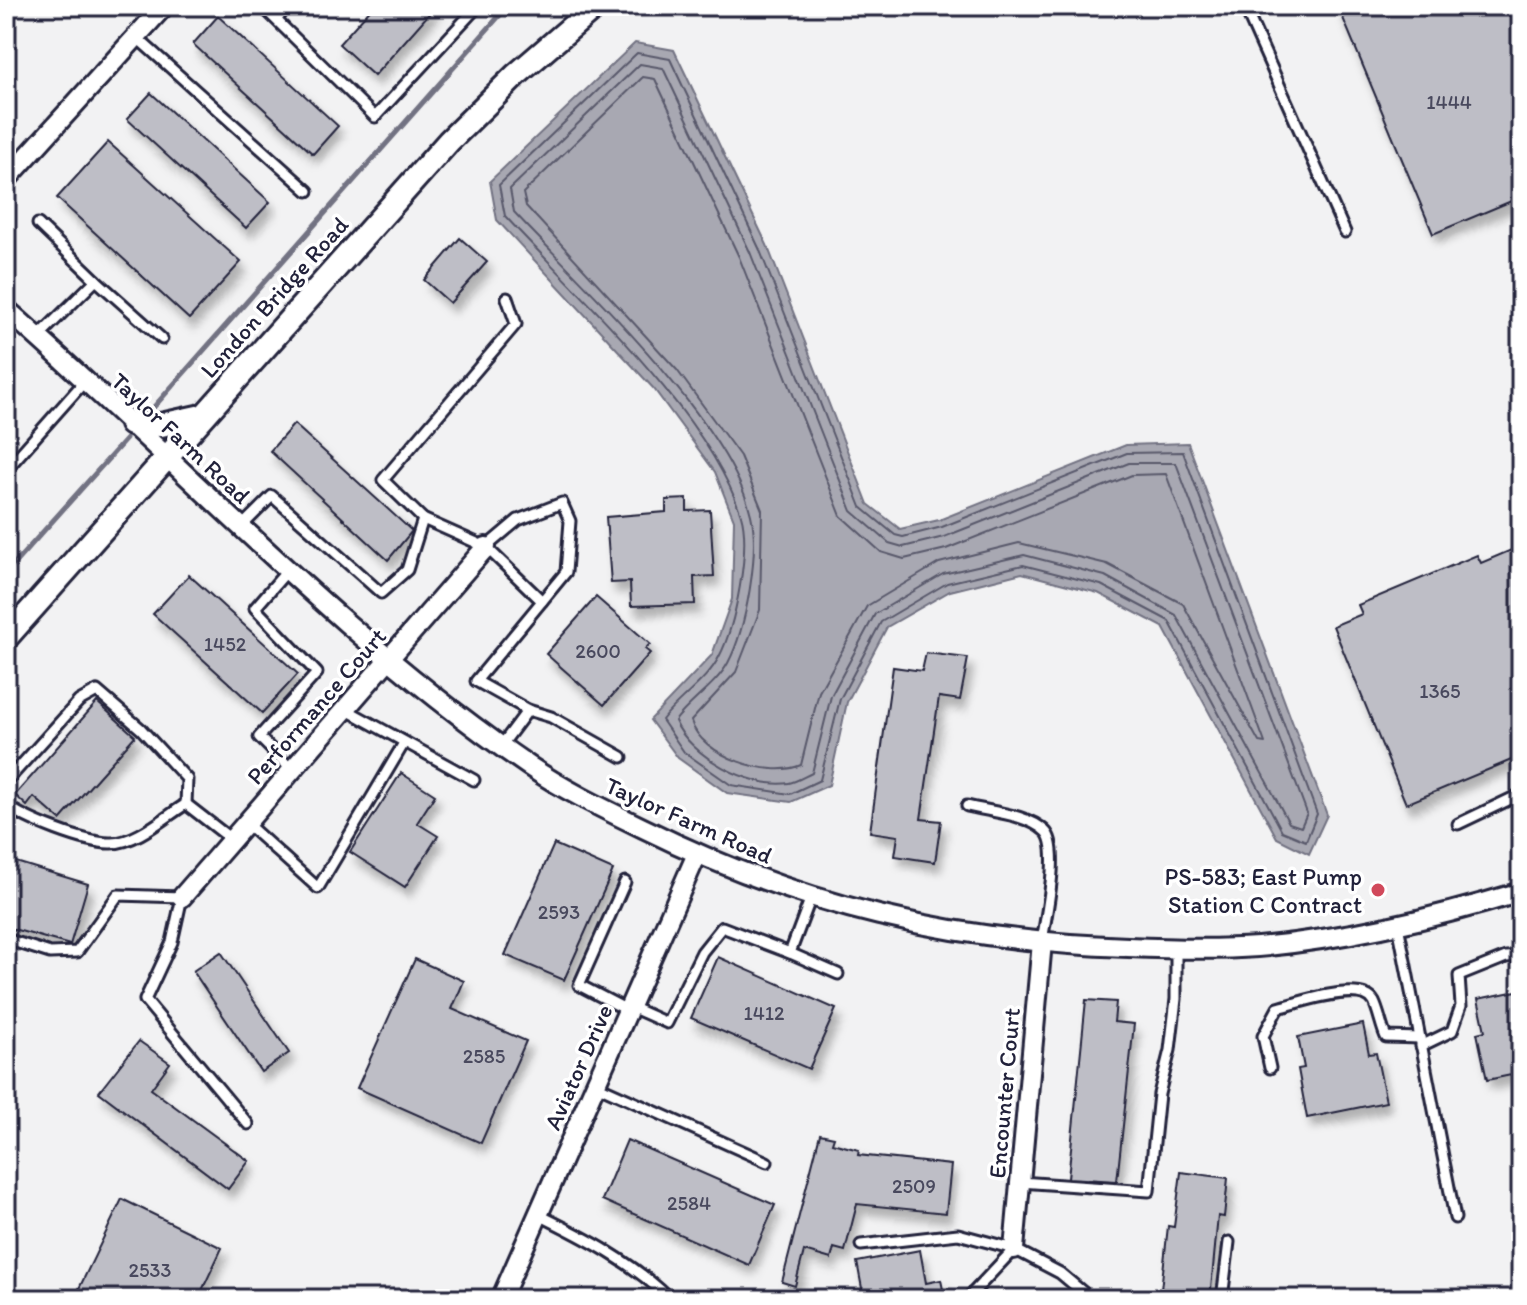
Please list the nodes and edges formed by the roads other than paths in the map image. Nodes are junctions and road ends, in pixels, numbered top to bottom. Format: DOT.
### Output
graph roads {
  1 [pos="164,6"];
  2 [pos="262,6"];
  3 [pos="287,6"];
  4 [pos="478,6"];
  5 [pos="596,6"];
  6 [pos="1244,6"];
  7 [pos="277,19"];
  8 [pos="135,36"];
  9 [pos="6,180"];
  10 [pos="308,191"];
  11 [pos="38,224"];
  12 [pos="1345,232"];
  13 [pos="96,280"];
  14 [pos="507,298"];
  15 [pos="6,309"];
  16 [pos="38,337"];
  17 [pos="162,339"];
  18 [pos="85,381"];
  19 [pos="202,416"];
  20 [pos="131,424"];
  21 [pos="167,458"];
  22 [pos="6,470"];
  23 [pos="423,519"];
  24 [pos="241,527"];
  25 [pos="486,547"];
  26 [pos="287,571"];
  27 [pos="542,601"];
  28 [pos="6,638"];
  29 [pos="389,658"];
  30 [pos="345,709"];
  31 [pos="528,710"];
  32 [pos="404,743"];
  33 [pos="501,746"];
  34 [pos="622,757"];
  35 [pos="292,770"];
  36 [pos="474,780"];
  37 [pos="6,782"];
  38 [pos="1521,794"];
  39 [pos="186,804"];
  40 [pos="6,805"];
  41 [pos="967,806"];
  42 [pos="246,823"];
  43 [pos="1458,824"];
  44 [pos="231,839"];
  45 [pos="697,854"];
  46 [pos="625,882"];
  47 [pos="1521,892"];
  48 [pos="182,897"];
  49 [pos="811,897"];
  50 [pos="1398,925"];
  51 [pos="6,939"];
  52 [pos="1042,942"];
  53 [pos="1176,949"];
  54 [pos="790,953"];
  55 [pos="1521,956"];
  56 [pos="838,974"];
  57 [pos="630,1009"];
  58 [pos="1420,1042"];
  59 [pos="1270,1068"];
  60 [pos="596,1085"];
  61 [pos="248,1124"];
  62 [pos="767,1162"];
  63 [pos="1020,1182"];
  64 [pos="539,1215"];
  65 [pos="1455,1218"];
  66 [pos="1229,1242"];
  67 [pos="861,1245"];
  68 [pos="1014,1249"];
  69 [pos="501,1299"];
  70 [pos="670,1299"];
  71 [pos="967,1299"];
  72 [pos="1091,1299"];
  73 [pos="1222,1299"];
  1 -- 8 [label="street"];
  2 -- 7 [label="lane"];
  3 -- 7 [label="lane"];
  4 -- 7 [label="lane"];
  5 -- 19 [label="street, London Bridge Road"];
  6 -- 12 [label="lane"];
  8 -- 9 [label="street"];
  8 -- 10 [label="lane"];
  11 -- 13 [label="lane"];
  13 -- 16 [label="lane"];
  13 -- 17 [label="lane"];
  14 -- 23 [label="lane"];
  15 -- 16 [label="street, Taylor Farm Road"];
  16 -- 18 [label="street, Taylor Farm Road"];
  18 -- 20 [label="street, Taylor Farm Road"];
  18 -- 22 [label="lane"];
  19 -- 20 [label="street"];
  19 -- 21 [label="street, London Bridge Road"];
  20 -- 21 [label="street, Taylor Farm Road"];
  21 -- 24 [label="street, Taylor Farm Road"];
  21 -- 28 [label="street, London Bridge Road"];
  23 -- 24 [label="lane"];
  23 -- 25 [label="lane"];
  24 -- 26 [label="street, Taylor Farm Road"];
  25 -- 27 [label="lane"];
  25 -- 27 [label="lane"];
  25 -- 29 [label="street, Performance Court"];
  26 -- 29 [label="street, Taylor Farm Road"];
  26 -- 35 [label="lane"];
  27 -- 31 [label="lane"];
  29 -- 30 [label="street, Performance Court"];
  29 -- 33 [label="street, Taylor Farm Road"];
  30 -- 32 [label="lane"];
  30 -- 35 [label="street, Performance Court"];
  31 -- 33 [label="lane"];
  31 -- 34 [label="lane"];
  32 -- 36 [label="lane"];
  32 -- 42 [label="lane"];
  33 -- 45 [label="street, Taylor Farm Road"];
  35 -- 42 [label="street, Performance Court"];
  37 -- 39 [label="lane"];
  38 -- 43 [label="lane"];
  39 -- 40 [label="lane"];
  39 -- 44 [label="lane"];
  41 -- 52 [label="lane"];
  42 -- 44 [label="street, Performance Court"];
  44 -- 48 [label="street, Performance Court"];
  45 -- 49 [label="street, Taylor Farm Road"];
  45 -- 57 [label="street, Aviator Drive"];
  46 -- 57 [label="lane"];
  47 -- 50 [label="street, Taylor Farm Road"];
  48 -- 51 [label="lane"];
  48 -- 61 [label="lane"];
  49 -- 52 [label="street, Taylor Farm Road"];
  49 -- 54 [label="lane"];
  50 -- 53 [label="street, Taylor Farm Road"];
  50 -- 58 [label="lane"];
  52 -- 53 [label="street, Taylor Farm Road"];
  52 -- 63 [label="street, Encounter Court"];
  53 -- 63 [label="lane"];
  54 -- 56 [label="lane"];
  54 -- 57 [label="lane"];
  55 -- 58 [label="lane"];
  57 -- 60 [label="street, Aviator Drive"];
  58 -- 59 [label="lane"];
  58 -- 65 [label="lane"];
  60 -- 62 [label="lane"];
  60 -- 64 [label="street, Aviator Drive"];
  63 -- 68 [label="street, Encounter Court"];
  64 -- 69 [label="street, Aviator Drive"];
  64 -- 70 [label="lane"];
  66 -- 73 [label="lane"];
  67 -- 68 [label="lane"];
  68 -- 71 [label="lane"];
  68 -- 72 [label="lane"];
}
